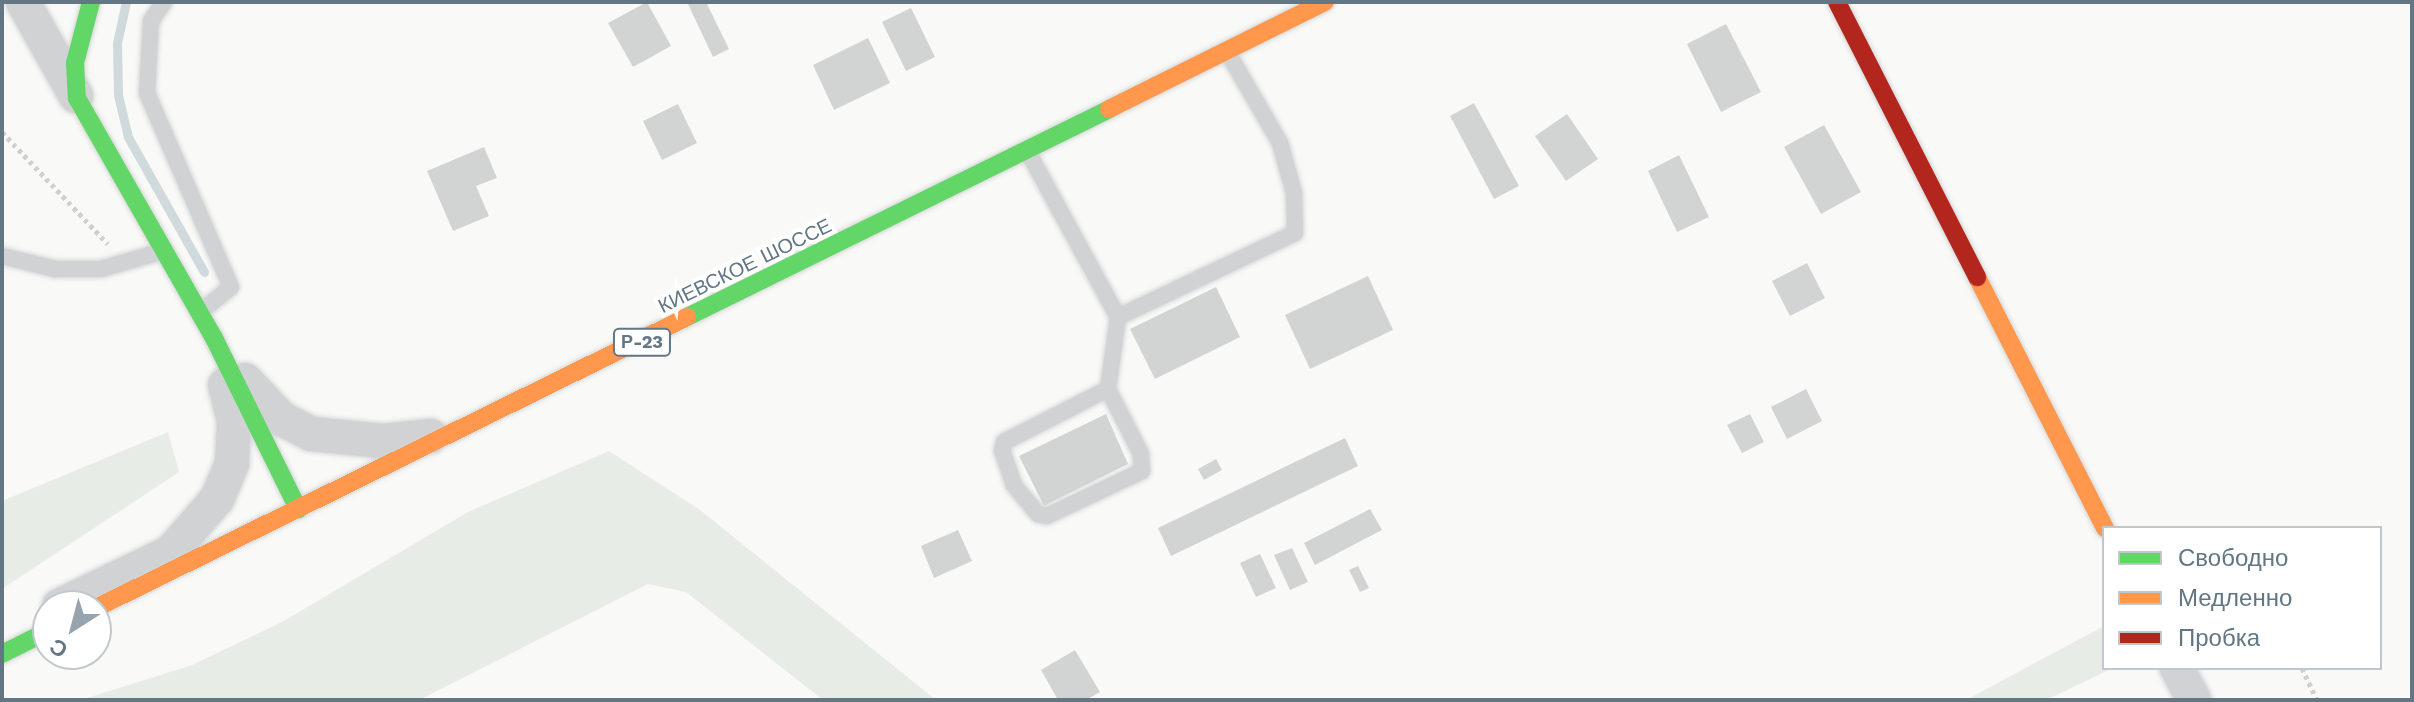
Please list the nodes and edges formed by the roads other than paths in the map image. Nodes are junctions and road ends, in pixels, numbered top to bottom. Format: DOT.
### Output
graph roads {
  1 [pos="23,2"];
  2 [pos="91,2"];
  3 [pos="164,2"];
  4 [pos="1325,2"];
  5 [pos="1837,2"];
  6 [pos="1227,51"];
  7 [pos="77,98"];
  8 [pos="1028,151"];
  9 [pos="166,251"];
  10 [pos="2,256"];
  11 [pos="1118,317"];
  12 [pos="206,325"];
  13 [pos="1108,389"];
  14 [pos="455,433"];
  15 [pos="298,509"];
  16 [pos="2104,526"];
  17 [pos="92,590"];
  18 [pos="112,600"];
  19 [pos="32,621"];
  20 [pos="2,637"];
  21 [pos="32,639"];
  22 [pos="2,654"];
  23 [pos="2178,670"];
  24 [pos="2194,700"];
  1 -- 7 [label="street"];
  2 -- 7 [label="main road"];
  3 -- 12 [label="lane"];
  4 -- 6 [label="main road, КИЕВСКОЕ ШОССЕ / Р-23"];
  5 -- 16 [label="main road"];
  6 -- 8 [label="main road, КИЕВСКОЕ ШОССЕ / Р-23"];
  6 -- 11 [label="lane"];
  7 -- 9 [label="main road"];
  8 -- 11 [label="lane"];
  8 -- 14 [label="main road, КИЕВСКОЕ ШОССЕ / Р-23"];
  9 -- 10 [label="lane"];
  9 -- 12 [label="main road"];
  11 -- 13 [label="lane"];
  12 -- 14 [label="street"];
  12 -- 15 [label="main road"];
  12 -- 17 [label="street"];
  13 -- 13 [label="lane"];
  14 -- 15 [label="main road, КИЕВСКОЕ ШОССЕ / Р-23"];
  15 -- 18 [label="main road, КИЕВСКОЕ ШОССЕ / Р-23"];
  19 -- 20 [label="street"];
  21 -- 22 [label="main road"];
  23 -- 24 [label="street"];
}
